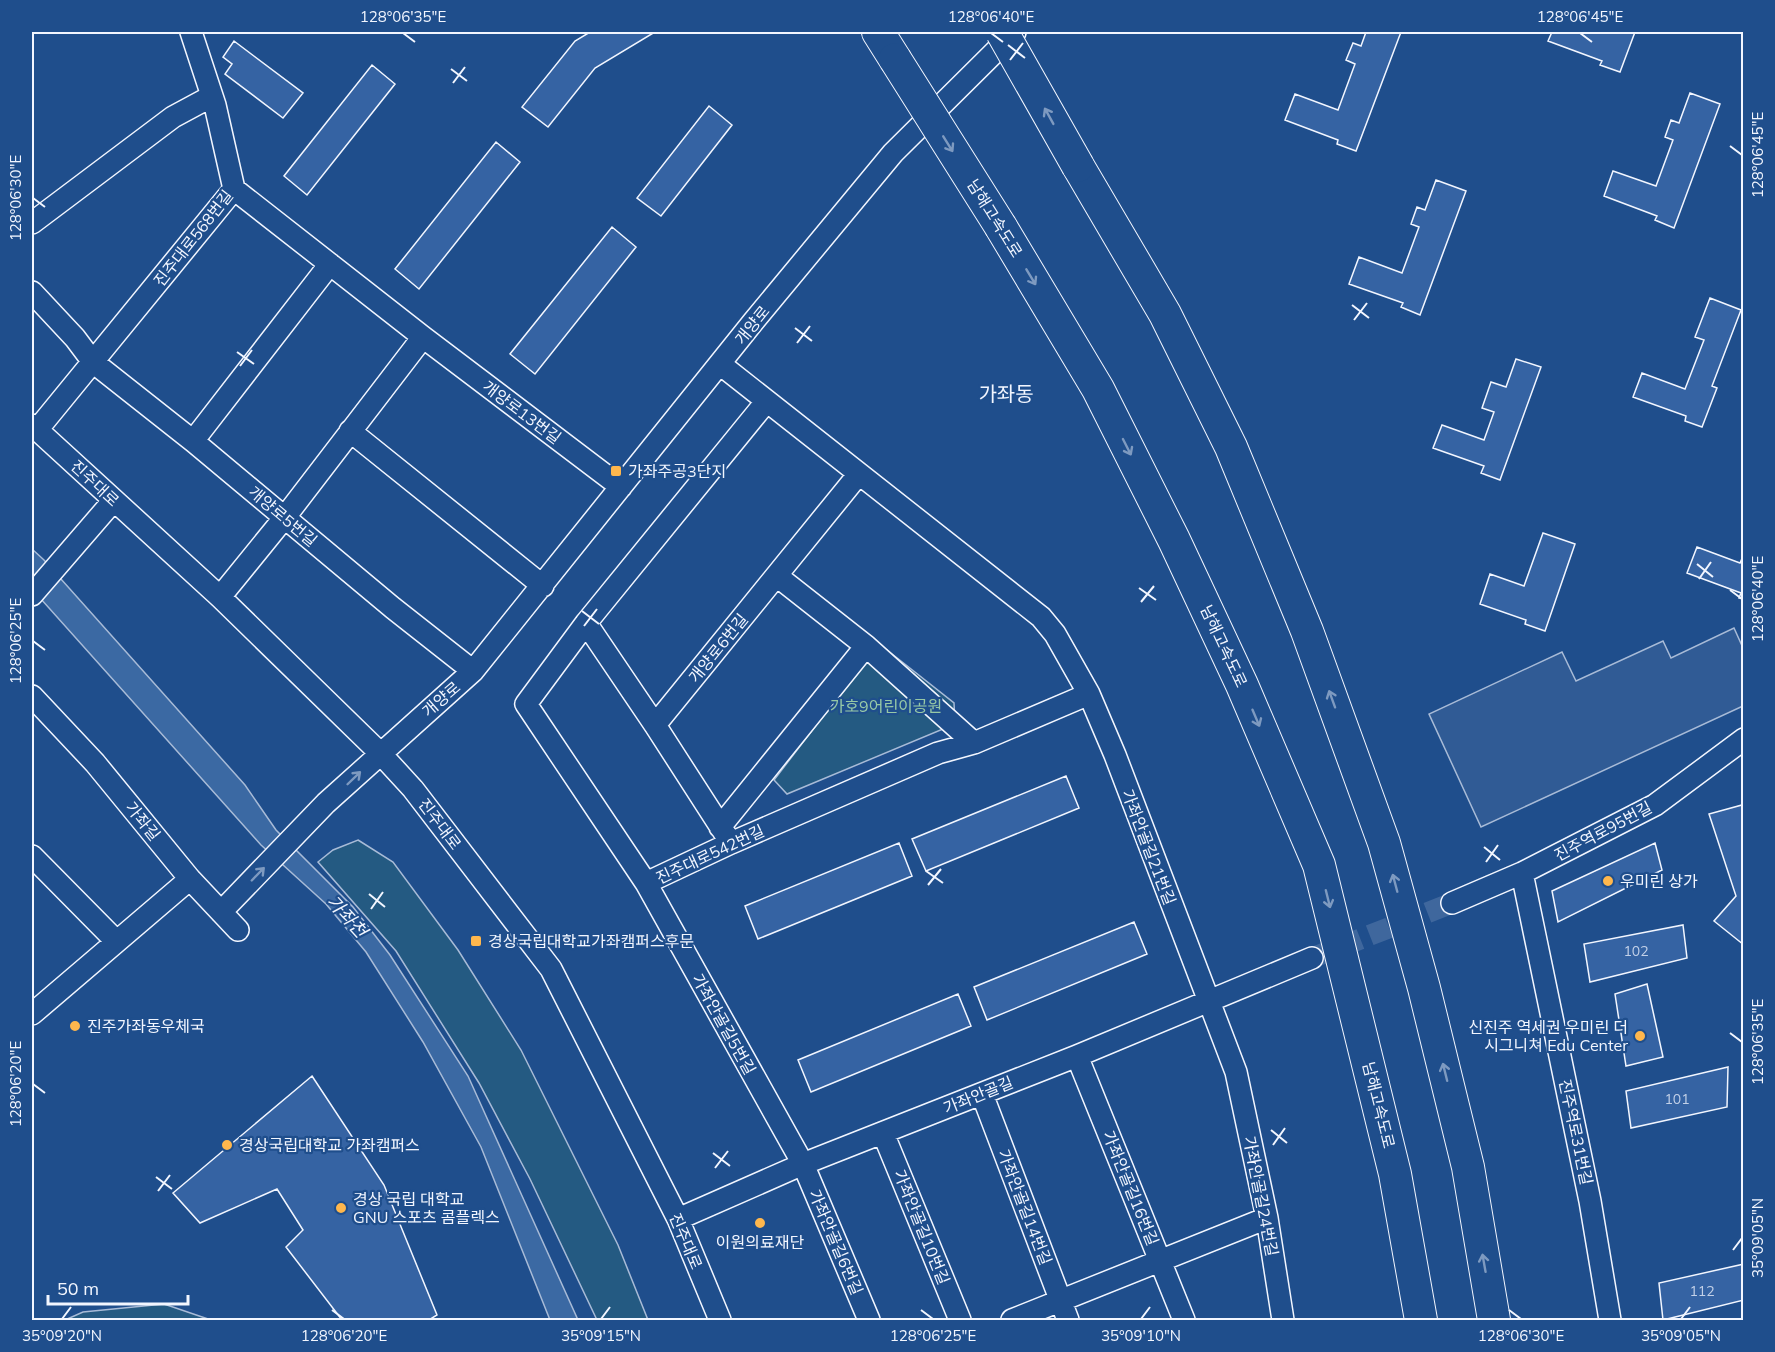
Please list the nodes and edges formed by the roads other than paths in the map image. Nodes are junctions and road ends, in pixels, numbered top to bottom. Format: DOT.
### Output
graph roads {
  1 [pos="190,32"];
  2 [pos="878,32"];
  3 [pos="1002,32"];
  4 [pos="1016,32"];
  5 [pos="212,96"];
  6 [pos="234,189"];
  7 [pos="32,223"];
  8 [pos="330,264"];
  9 [pos="32,292"];
  10 [pos="423,337"];
  11 [pos="93,362"];
  12 [pos="720,364"];
  13 [pos="766,402"];
  14 [pos="34,427"];
  15 [pos="351,431"];
  16 [pos="193,441"];
  17 [pos="858,475"];
  18 [pos="621,487"];
  19 [pos="114,500"];
  20 [pos="285,517"];
  21 [pos="777,576"];
  22 [pos="543,586"];
  23 [pos="32,596"];
  24 [pos="220,597"];
  25 [pos="586,623"];
  26 [pos="866,646"];
  27 [pos="473,671"];
  28 [pos="1089,694"];
  29 [pos="32,696"];
  30 [pos="655,725"];
  31 [pos="1743,739"];
  32 [pos="974,743"];
  33 [pos="380,753"];
  34 [pos="726,835"];
  35 [pos="32,856"];
  36 [pos="1522,873"];
  37 [pos="190,879"];
  38 [pos="646,883"];
  39 [pos="1452,903"];
  40 [pos="221,912"];
  41 [pos="238,930"];
  42 [pos="116,941"];
  43 [pos="1312,958"];
  44 [pos="1207,1001"];
  45 [pos="32,1013"];
  46 [pos="1077,1056"];
  47 [pos="982,1094"];
  48 [pos="883,1133"];
  49 [pos="803,1164"];
  50 [pos="1267,1218"];
  51 [pos="678,1219"];
  52 [pos="1160,1261"];
  53 [pos="1064,1311"];
  54 [pos="720,1320"];
  55 [pos="869,1320"];
  56 [pos="960,1320"];
  57 [pos="1012,1320"];
  58 [pos="1184,1320"];
  59 [pos="1283,1320"];
  60 [pos="1421,1320"];
  61 [pos="1494,1320"];
  62 [pos="1610,1320"];
  1 -- 5 [label="street, 진주대로568번길"];
  2 -- 60 [label="highway, 남해고속도로, one-way, bridge"];
  61 -- 3 [label="highway, one-way, bridge"];
  4 -- 12 [label="street, 개양로"];
  5 -- 6 [label="street, 진주대로568번길"];
  5 -- 7 [label="street"];
  6 -- 8 [label="street, 개양로13번길"];
  6 -- 11 [label="street, 진주대로568번길"];
  8 -- 10 [label="street, 개양로13번길"];
  8 -- 16 [label="street"];
  9 -- 11 [label="street"];
  10 -- 15 [label="street"];
  10 -- 18 [label="street, 개양로13번길"];
  11 -- 14 [label="street, 진주대로568번길"];
  11 -- 16 [label="street, 개양로5번길"];
  12 -- 13 [label="street"];
  12 -- 18 [label="street, 개양로"];
  13 -- 17 [label="street"];
  13 -- 25 [label="street"];
  14 -- 19 [label="street, 진주대로"];
  15 -- 20 [label="street"];
  15 -- 22 [label="street"];
  16 -- 20 [label="street, 개양로5번길"];
  17 -- 21 [label="street, 개양로6번길"];
  17 -- 28 [label="street"];
  18 -- 22 [label="street, 개양로"];
  19 -- 23 [label="street"];
  19 -- 24 [label="street, 진주대로"];
  20 -- 24 [label="street"];
  20 -- 27 [label="street, 개양로5번길"];
  21 -- 26 [label="street"];
  21 -- 30 [label="street, 개양로6번길"];
  22 -- 27 [label="street, 개양로"];
  24 -- 33 [label="street, 진주대로"];
  25 -- 30 [label="street"];
  25 -- 38 [label="street, 진주대로542번길"];
  26 -- 32 [label="street"];
  26 -- 34 [label="street, 진주대로542번길"];
  27 -- 33 [label="street, 개양로"];
  28 -- 32 [label="street, 진주대로542번길"];
  28 -- 44 [label="street, 가좌안골길21번길"];
  29 -- 37 [label="street, 가좌길"];
  30 -- 34 [label="street"];
  31 -- 36 [label="street, 진주역로95번길"];
  32 -- 34 [label="street, 진주대로542번길"];
  40 -- 33 [label="street, one-way"];
  33 -- 51 [label="street, 진주대로"];
  34 -- 38 [label="street, 진주대로542번길"];
  35 -- 42 [label="street"];
  36 -- 39 [label="street, 진주역로95번길"];
  36 -- 62 [label="street, 진주역로31번길"];
  37 -- 40 [label="street, 가좌길"];
  37 -- 42 [label="street"];
  38 -- 49 [label="street, 가좌안골길5번길"];
  40 -- 41 [label="street, 가좌길"];
  42 -- 45 [label="street"];
  43 -- 44 [label="street"];
  44 -- 46 [label="street, 가좌안골길"];
  44 -- 50 [label="street, 가좌안골길24번길"];
  46 -- 47 [label="street, 가좌안골길"];
  46 -- 52 [label="street, 가좌안골길16번길"];
  47 -- 48 [label="street, 가좌안골길"];
  47 -- 53 [label="street, 가좌안골길14번길"];
  48 -- 49 [label="street, 가좌안골길"];
  48 -- 56 [label="street, 가좌안골길10번길"];
  49 -- 51 [label="street, 가좌안골길"];
  49 -- 55 [label="street, 가좌안골길6번길"];
  50 -- 52 [label="street"];
  50 -- 59 [label="street, 가좌안골길24번길"];
  51 -- 54 [label="street, 진주대로"];
  52 -- 53 [label="street"];
  52 -- 58 [label="street, 가좌안골길16번길"];
  53 -- 57 [label="street"];
}
